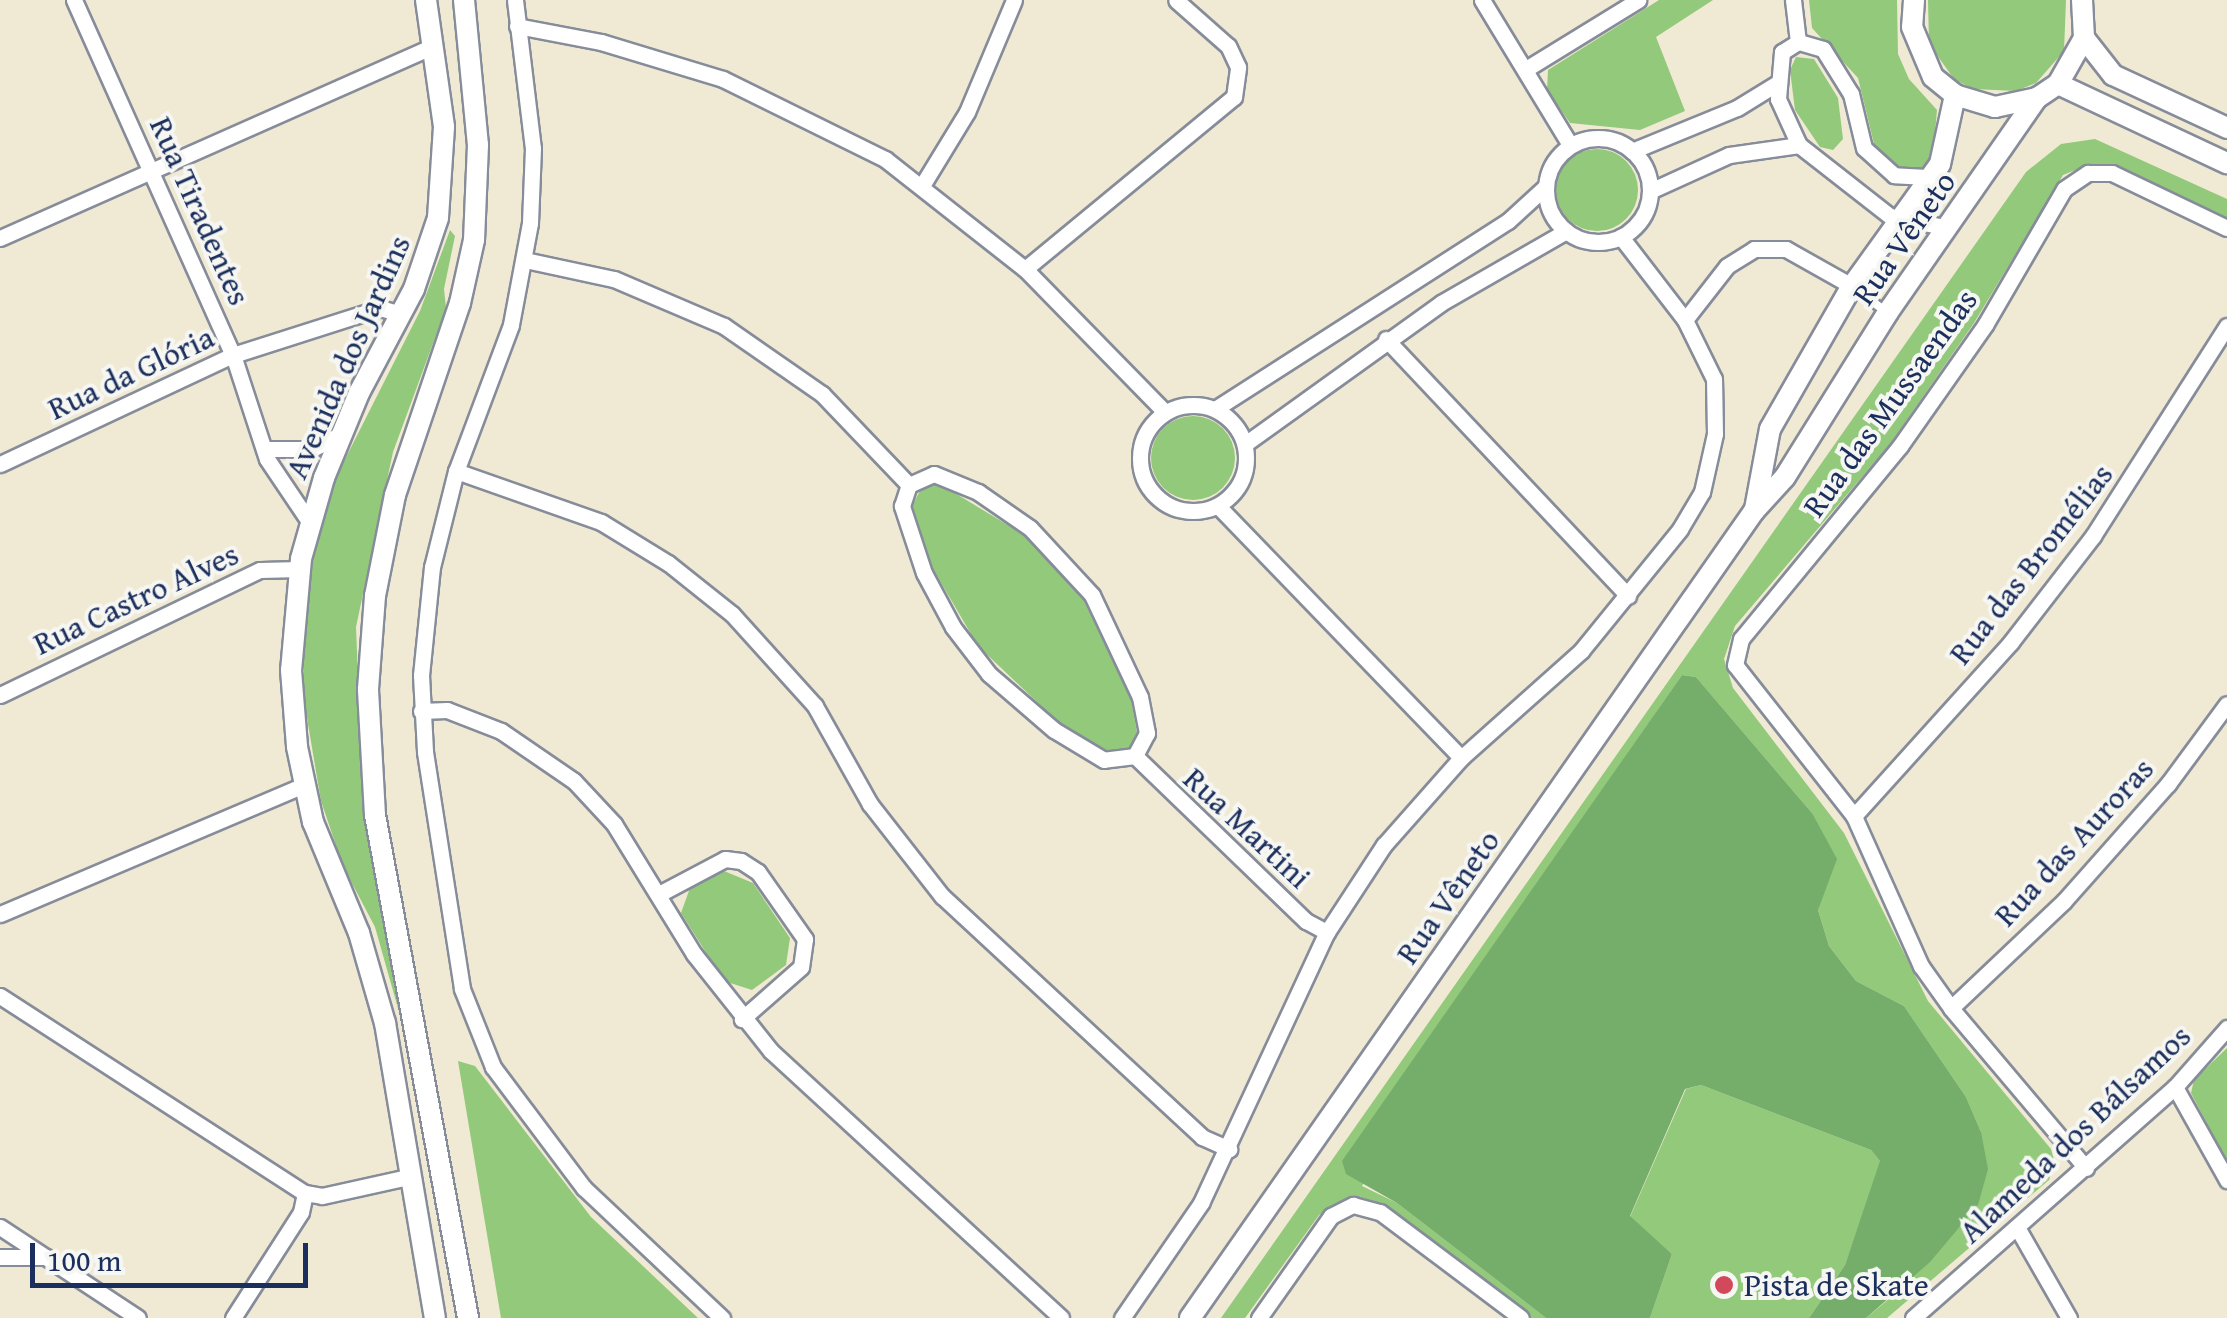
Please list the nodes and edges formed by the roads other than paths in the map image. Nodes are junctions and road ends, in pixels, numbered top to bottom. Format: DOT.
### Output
graph roads {
  1 [pos="74,0"];
  2 [pos="426,0"];
  3 [pos="464,0"];
  4 [pos="515,0"];
  5 [pos="1014,0"];
  6 [pos="1176,0"];
  7 [pos="1482,0"];
  8 [pos="1638,0"];
  9 [pos="1792,0"];
  10 [pos="1914,0"];
  11 [pos="2082,0"];
  12 [pos="517,26"];
  13 [pos="2084,38"];
  14 [pos="1798,42"];
  15 [pos="428,48"];
  16 [pos="1526,69"];
  17 [pos="1776,84"];
  18 [pos="2058,84"];
  19 [pos="1954,95"];
  20 [pos="2038,98"];
  21 [pos="2227,128"];
  22 [pos="1570,145"];
  23 [pos="1799,145"];
  24 [pos="1632,151"];
  25 [pos="2227,163"];
  26 [pos="153,168"];
  27 [pos="1927,177"];
  28 [pos="923,184"];
  29 [pos="1546,187"];
  30 [pos="1650,191"];
  31 [pos="438,218"];
  32 [pos="1897,218"];
  33 [pos="476,222"];
  34 [pos="1948,228"];
  35 [pos="2227,228"];
  36 [pos="1566,232"];
  37 [pos="1621,237"];
  38 [pos="0,238"];
  39 [pos="526,260"];
  40 [pos="1025,269"];
  41 [pos="1852,286"];
  42 [pos="1888,312"];
  43 [pos="401,314"];
  44 [pos="1685,320"];
  45 [pos="2227,326"];
  46 [pos="1386,340"];
  47 [pos="233,355"];
  48 [pos="1215,409"];
  49 [pos="1165,412"];
  50 [pos="1770,429"];
  51 [pos="341,434"];
  52 [pos="1245,444"];
  53 [pos="1805,444"];
  54 [pos="264,449"];
  55 [pos="0,464"];
  56 [pos="456,471"];
  57 [pos="909,485"];
  58 [pos="1218,506"];
  59 [pos="1754,511"];
  60 [pos="310,523"];
  61 [pos="300,570"];
  62 [pos="1628,596"];
  63 [pos="0,695"];
  64 [pos="2227,704"];
  65 [pos="422,711"];
  66 [pos="1134,756"];
  67 [pos="1461,758"];
  68 [pos="304,785"];
  69 [pos="1854,816"];
  70 [pos="659,894"];
  71 [pos="0,914"];
  72 [pos="1327,932"];
  73 [pos="0,996"];
  74 [pos="1950,1008"];
  75 [pos="742,1019"];
  76 [pos="416,1022"];
  77 [pos="385,1023"];
  78 [pos="2227,1028"];
  79 [pos="2175,1087"];
  80 [pos="1228,1149"];
  81 [pos="2086,1168"];
  82 [pos="408,1176"];
  83 [pos="2227,1180"];
  84 [pos="305,1192"];
  85 [pos="0,1227"];
  86 [pos="2018,1229"];
  87 [pos="0,1257"];
  88 [pos="46,1257"];
  89 [pos="138,1318"];
  90 [pos="234,1318"];
  91 [pos="435,1318"];
  92 [pos="468,1318"];
  93 [pos="722,1318"];
  94 [pos="1061,1318"];
  95 [pos="1122,1318"];
  96 [pos="1190,1318"];
  97 [pos="1259,1318"];
  98 [pos="1521,1318"];
  99 [pos="1913,1318"];
  100 [pos="2069,1318"];
  1 -- 26 [label="street, Rua Tiradentes"];
  2 -- 15 [label="street, Avenida dos Jardins"];
  3 -- 33 [label="street"];
  4 -- 12 [label="street"];
  5 -- 28 [label="street"];
  6 -- 40 [label="street"];
  7 -- 16 [label="street"];
  8 -- 16 [label="street"];
  9 -- 14 [label="street"];
  10 -- 19 [label="street"];
  11 -- 13 [label="street"];
  12 -- 28 [label="street"];
  12 -- 39 [label="street"];
  13 -- 18 [label="street"];
  13 -- 21 [label="street"];
  14 -- 17 [label="street"];
  14 -- 27 [label="street"];
  15 -- 26 [label="street"];
  15 -- 31 [label="street, Avenida dos Jardins"];
  16 -- 22 [label="street"];
  17 -- 23 [label="street"];
  17 -- 24 [label="street"];
  18 -- 20 [label="street"];
  18 -- 25 [label="street"];
  19 -- 20 [label="street"];
  19 -- 27 [label="street, Rua Vêneto"];
  20 -- 34 [label="street, Rua Vêneto"];
  22 -- 24 [label="street"];
  22 -- 29 [label="street"];
  23 -- 30 [label="street"];
  23 -- 32 [label="street"];
  24 -- 30 [label="street"];
  26 -- 38 [label="street"];
  26 -- 47 [label="street, Rua Tiradentes"];
  27 -- 32 [label="street, Rua Vêneto"];
  28 -- 40 [label="street"];
  29 -- 36 [label="street"];
  29 -- 48 [label="street"];
  30 -- 37 [label="street"];
  31 -- 33 [label="street"];
  31 -- 43 [label="street, Avenida dos Jardins"];
  32 -- 34 [label="street"];
  32 -- 41 [label="street, Rua Vêneto"];
  33 -- 76 [label="street"];
  34 -- 42 [label="street, Rua Vêneto"];
  35 -- 69 [label="street, Rua das Mussaendas"];
  36 -- 37 [label="street"];
  36 -- 46 [label="street"];
  37 -- 44 [label="street"];
  39 -- 56 [label="street"];
  39 -- 57 [label="street"];
  40 -- 49 [label="street"];
  41 -- 42 [label="lane"];
  41 -- 44 [label="street"];
  41 -- 50 [label="street, Rua Vêneto"];
  42 -- 53 [label="street, Rua Vêneto"];
  43 -- 47 [label="street, Rua da Glória"];
  43 -- 51 [label="street, Avenida dos Jardins"];
  44 -- 62 [label="street"];
  45 -- 69 [label="street, Rua das Bromélias"];
  46 -- 52 [label="street"];
  46 -- 62 [label="street"];
  47 -- 54 [label="street, Rua Tiradentes"];
  47 -- 55 [label="street, Rua da Glória"];
  48 -- 49 [label="street"];
  48 -- 52 [label="street"];
  49 -- 58 [label="street"];
  50 -- 53 [label="street"];
  50 -- 59 [label="street, Rua Vêneto"];
  51 -- 54 [label="street"];
  51 -- 60 [label="street, Avenida dos Jardins"];
  52 -- 58 [label="street"];
  53 -- 59 [label="street, Rua Vêneto"];
  54 -- 60 [label="street, Rua Tiradentes"];
  56 -- 65 [label="street"];
  56 -- 80 [label="street"];
  57 -- 66 [label="street"];
  57 -- 66 [label="street"];
  58 -- 67 [label="street"];
  59 -- 96 [label="street, Rua Vêneto"];
  60 -- 61 [label="street, Avenida dos Jardins"];
  61 -- 63 [label="street, Rua Castro Alves"];
  61 -- 68 [label="street, Avenida dos Jardins"];
  62 -- 67 [label="street"];
  64 -- 74 [label="street, Rua das Auroras"];
  65 -- 70 [label="street"];
  65 -- 93 [label="street"];
  66 -- 72 [label="street, Rua Martini"];
  67 -- 72 [label="street"];
  68 -- 71 [label="street"];
  68 -- 77 [label="street, Avenida dos Jardins"];
  69 -- 74 [label="street"];
  70 -- 75 [label="street"];
  70 -- 75 [label="street"];
  72 -- 80 [label="street"];
  73 -- 84 [label="street"];
  74 -- 81 [label="street"];
  75 -- 94 [label="street"];
  76 -- 77 [label="street"];
  76 -- 92 [label="street"];
  77 -- 82 [label="street, Avenida dos Jardins"];
  78 -- 79 [label="street, Alameda dos Bálsamos"];
  79 -- 81 [label="street, Alameda dos Bálsamos"];
  79 -- 83 [label="street"];
  80 -- 95 [label="street"];
  81 -- 86 [label="street, Alameda dos Bálsamos"];
  82 -- 84 [label="street"];
  82 -- 91 [label="street, Avenida dos Jardins"];
  84 -- 90 [label="street"];
  85 -- 88 [label="street"];
  86 -- 99 [label="street, Alameda dos Bálsamos"];
  86 -- 100 [label="street"];
  87 -- 88 [label="street"];
  88 -- 89 [label="street"];
  97 -- 98 [label="street"];
}
